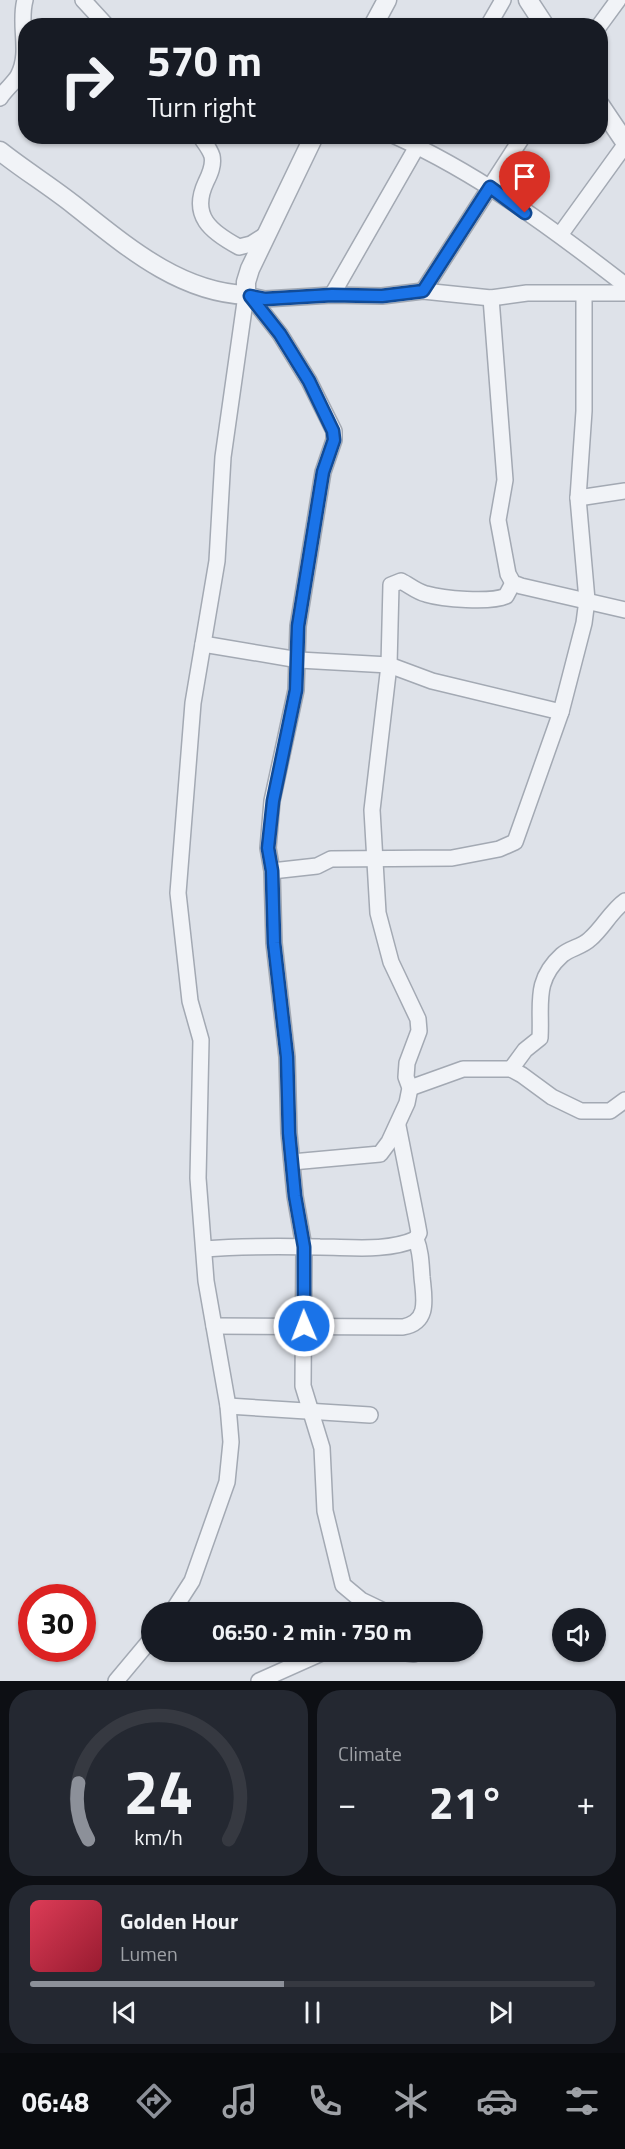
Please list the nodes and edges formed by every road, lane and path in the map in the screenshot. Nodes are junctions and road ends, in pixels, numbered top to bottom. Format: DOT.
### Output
graph roads {
  1 [pos="25,0"];
  2 [pos="83,0"];
  3 [pos="387,0"];
  4 [pos="502,0"];
  5 [pos="528,0"];
  6 [pos="618,0"];
  7 [pos="23,18"];
  8 [pos="100,18"];
  9 [pos="377,18"];
  10 [pos="492,18"];
  11 [pos="540,18"];
  12 [pos="605,18"];
  13 [pos="18,72"];
  14 [pos="0,98"];
  15 [pos="608,117"];
  16 [pos="625,143"];
  17 [pos="206,144"];
  18 [pos="310,144"];
  19 [pos="419,144"];
  20 [pos="423,144"];
  21 [pos="518,144"];
  22 [pos="0,151"];
  23 [pos="490,187"];
  24 [pos="267,234"];
  25 [pos="560,236"];
  26 [pos="625,285"];
  27 [pos="423,291"];
  28 [pos="625,293"];
  29 [pos="248,295"];
  30 [pos="332,295"];
  31 [pos="584,295"];
  32 [pos="491,298"];
  33 [pos="625,491"];
  34 [pos="578,498"];
  35 [pos="513,583"];
  36 [pos="587,600"];
  37 [pos="625,610"];
  38 [pos="203,644"];
  39 [pos="299,660"];
  40 [pos="389,664"];
  41 [pos="561,712"];
  42 [pos="375,861"];
  43 [pos="272,871"];
  44 [pos="625,901"];
  45 [pos="511,1070"];
  46 [pos="410,1088"];
  47 [pos="625,1100"];
  48 [pos="398,1126"];
  49 [pos="292,1162"];
  50 [pos="416,1239"];
  51 [pos="304,1247"];
  52 [pos="204,1249"];
  53 [pos="214,1326"];
  54 [pos="304,1326"];
  55 [pos="228,1406"];
  56 [pos="312,1411"];
  57 [pos="370,1415"];
  58 [pos="178,1602"];
  59 [pos="365,1602"];
  60 [pos="141,1651"];
  61 [pos="302,1662"];
  62 [pos="116,1681"];
  63 [pos="259,1681"];
  1 -- 7 [label="street"];
  2 -- 8 [label="street"];
  3 -- 9 [label="street"];
  4 -- 10 [label="street"];
  5 -- 11 [label="street"];
  6 -- 12 [label="street"];
  13 -- 14 [label="street"];
  15 -- 16 [label="street"];
  16 -- 25 [label="street"];
  17 -- 24 [label="street"];
  18 -- 24 [label="street"];
  19 -- 30 [label="street"];
  20 -- 23 [label="street"];
  21 -- 23 [label="street"];
  22 -- 29 [label="street"];
  23 -- 25 [label="street"];
  23 -- 27 [label="street"];
  24 -- 29 [label="street"];
  25 -- 26 [label="street"];
  27 -- 30 [label="street"];
  27 -- 32 [label="street"];
  28 -- 31 [label="street"];
  29 -- 30 [label="street"];
  29 -- 38 [label="street"];
  29 -- 39 [label="street"];
  31 -- 32 [label="street"];
  31 -- 34 [label="street"];
  32 -- 35 [label="street"];
  33 -- 34 [label="street"];
  34 -- 36 [label="street"];
  35 -- 36 [label="street"];
  35 -- 40 [label="street"];
  36 -- 37 [label="street"];
  36 -- 41 [label="street"];
  38 -- 39 [label="street"];
  38 -- 52 [label="street"];
  39 -- 40 [label="street"];
  39 -- 43 [label="street"];
  40 -- 41 [label="street"];
  40 -- 42 [label="street"];
  41 -- 42 [label="street"];
  42 -- 43 [label="street"];
  42 -- 46 [label="street"];
  43 -- 49 [label="street"];
  44 -- 45 [label="street"];
  45 -- 46 [label="street"];
  45 -- 47 [label="street"];
  46 -- 48 [label="street"];
  48 -- 49 [label="street"];
  48 -- 50 [label="street"];
  49 -- 51 [label="street"];
  50 -- 51 [label="street"];
  50 -- 54 [label="street"];
  51 -- 52 [label="street"];
  51 -- 54 [label="street"];
  52 -- 53 [label="street"];
  53 -- 54 [label="street"];
  53 -- 55 [label="street"];
  54 -- 56 [label="street"];
  55 -- 56 [label="street"];
  55 -- 58 [label="street"];
  56 -- 57 [label="street"];
  56 -- 59 [label="street"];
  60 -- 62 [label="street"];
  61 -- 63 [label="street"];
}
